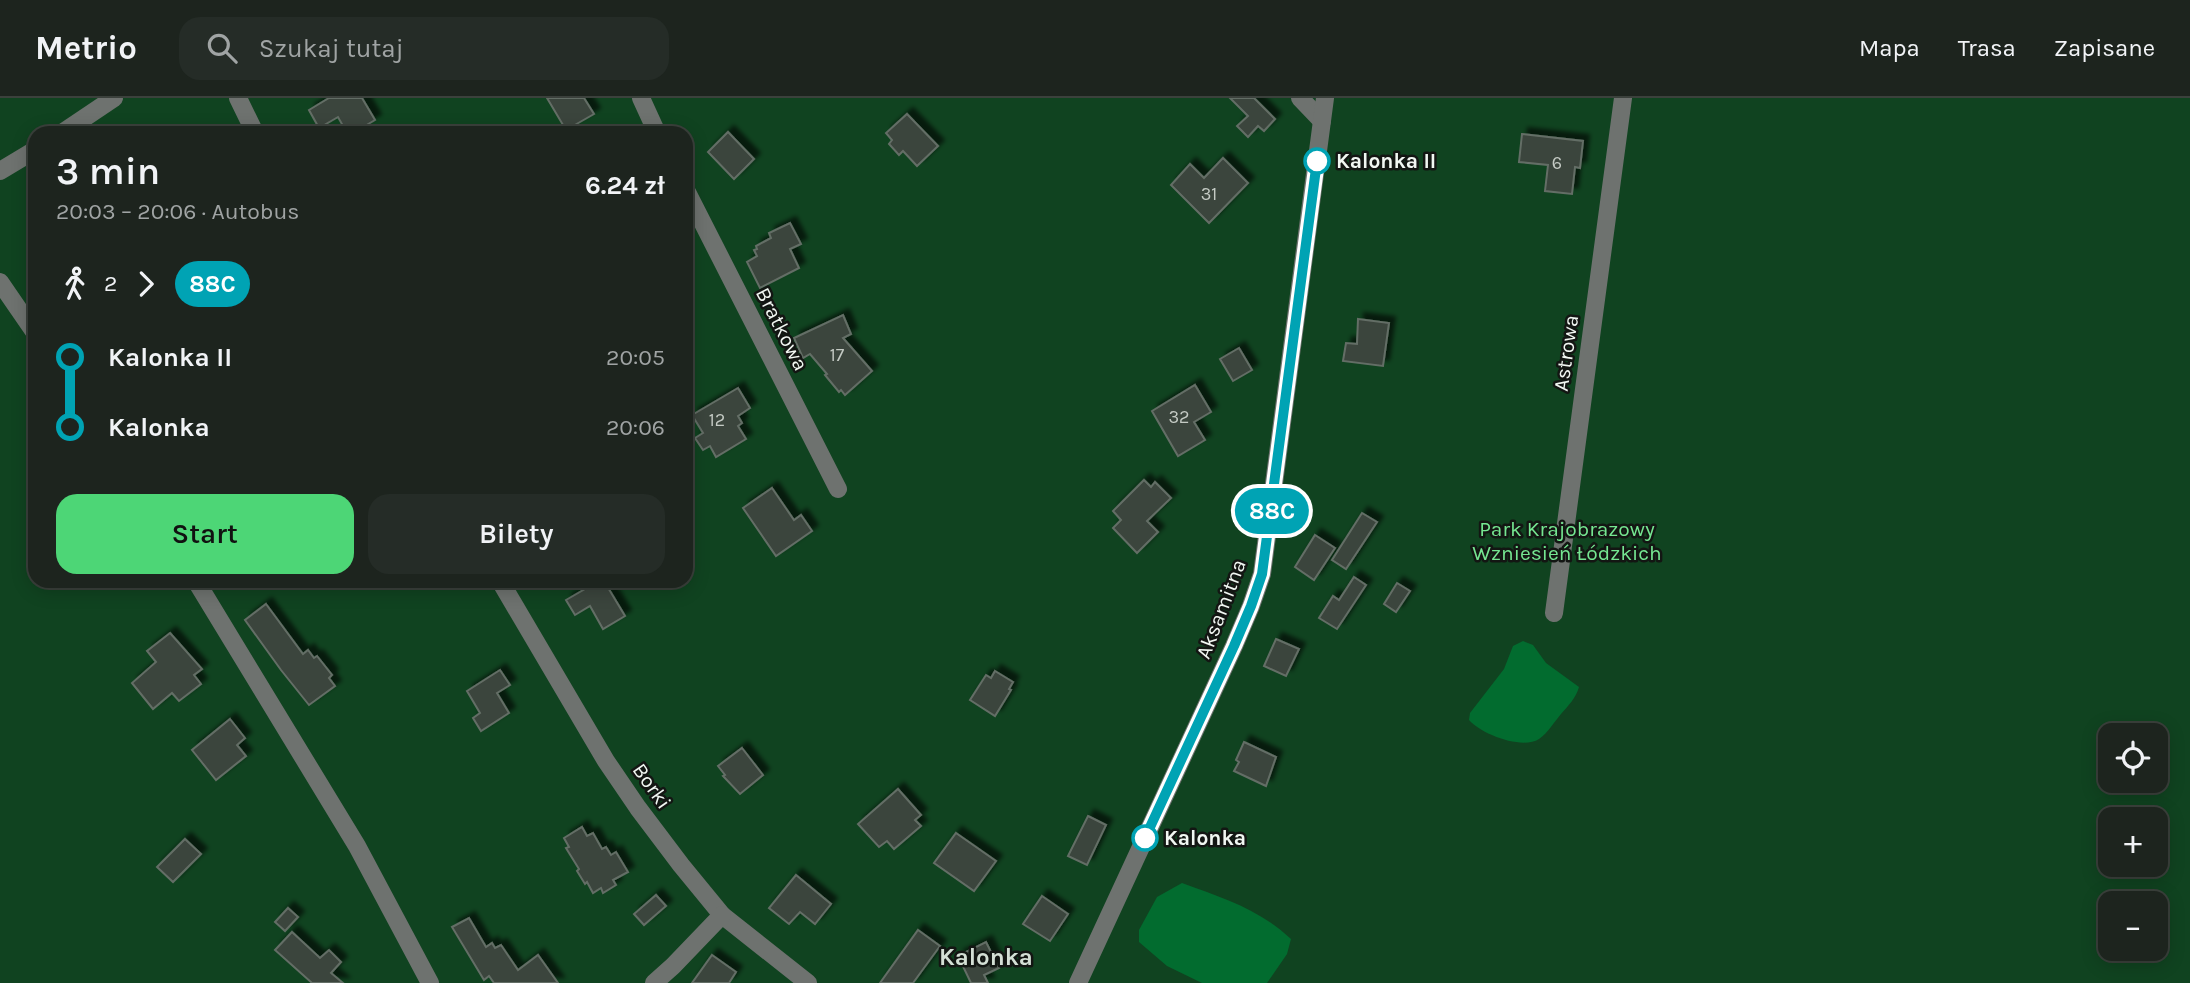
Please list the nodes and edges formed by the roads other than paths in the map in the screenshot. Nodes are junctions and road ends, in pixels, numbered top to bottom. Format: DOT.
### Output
graph roads {
  1 [pos="114,98"];
  2 [pos="238,98"];
  3 [pos="641,98"];
  4 [pos="1300,98"];
  5 [pos="1325,98"];
  6 [pos="1623,98"];
  7 [pos="1322,121"];
  8 [pos="72,126"];
  9 [pos="252,126"];
  10 [pos="654,126"];
  11 [pos="28,154"];
  12 [pos="0,171"];
  13 [pos="693,204"];
  14 [pos="0,282"];
  15 [pos="28,323"];
  16 [pos="838,489"];
  17 [pos="200,588"];
  18 [pos="504,588"];
  19 [pos="1554,614"];
  20 [pos="722,915"];
  21 [pos="430,983"];
  22 [pos="654,983"];
  23 [pos="808,983"];
  24 [pos="1078,983"];
  1 -- 8 [label="street"];
  2 -- 9 [label="street"];
  3 -- 10 [label="street"];
  4 -- 7 [label="street"];
  5 -- 7 [label="street, Aksamitna"];
  6 -- 19 [label="street, Astrowa"];
  7 -- 24 [label="street, Aksamitna"];
  11 -- 12 [label="street"];
  13 -- 16 [label="street, Bratkowa"];
  14 -- 15 [label="street"];
  17 -- 21 [label="street"];
  18 -- 20 [label="street, Borki"];
  20 -- 22 [label="street"];
  20 -- 23 [label="street, Borki"];
}
